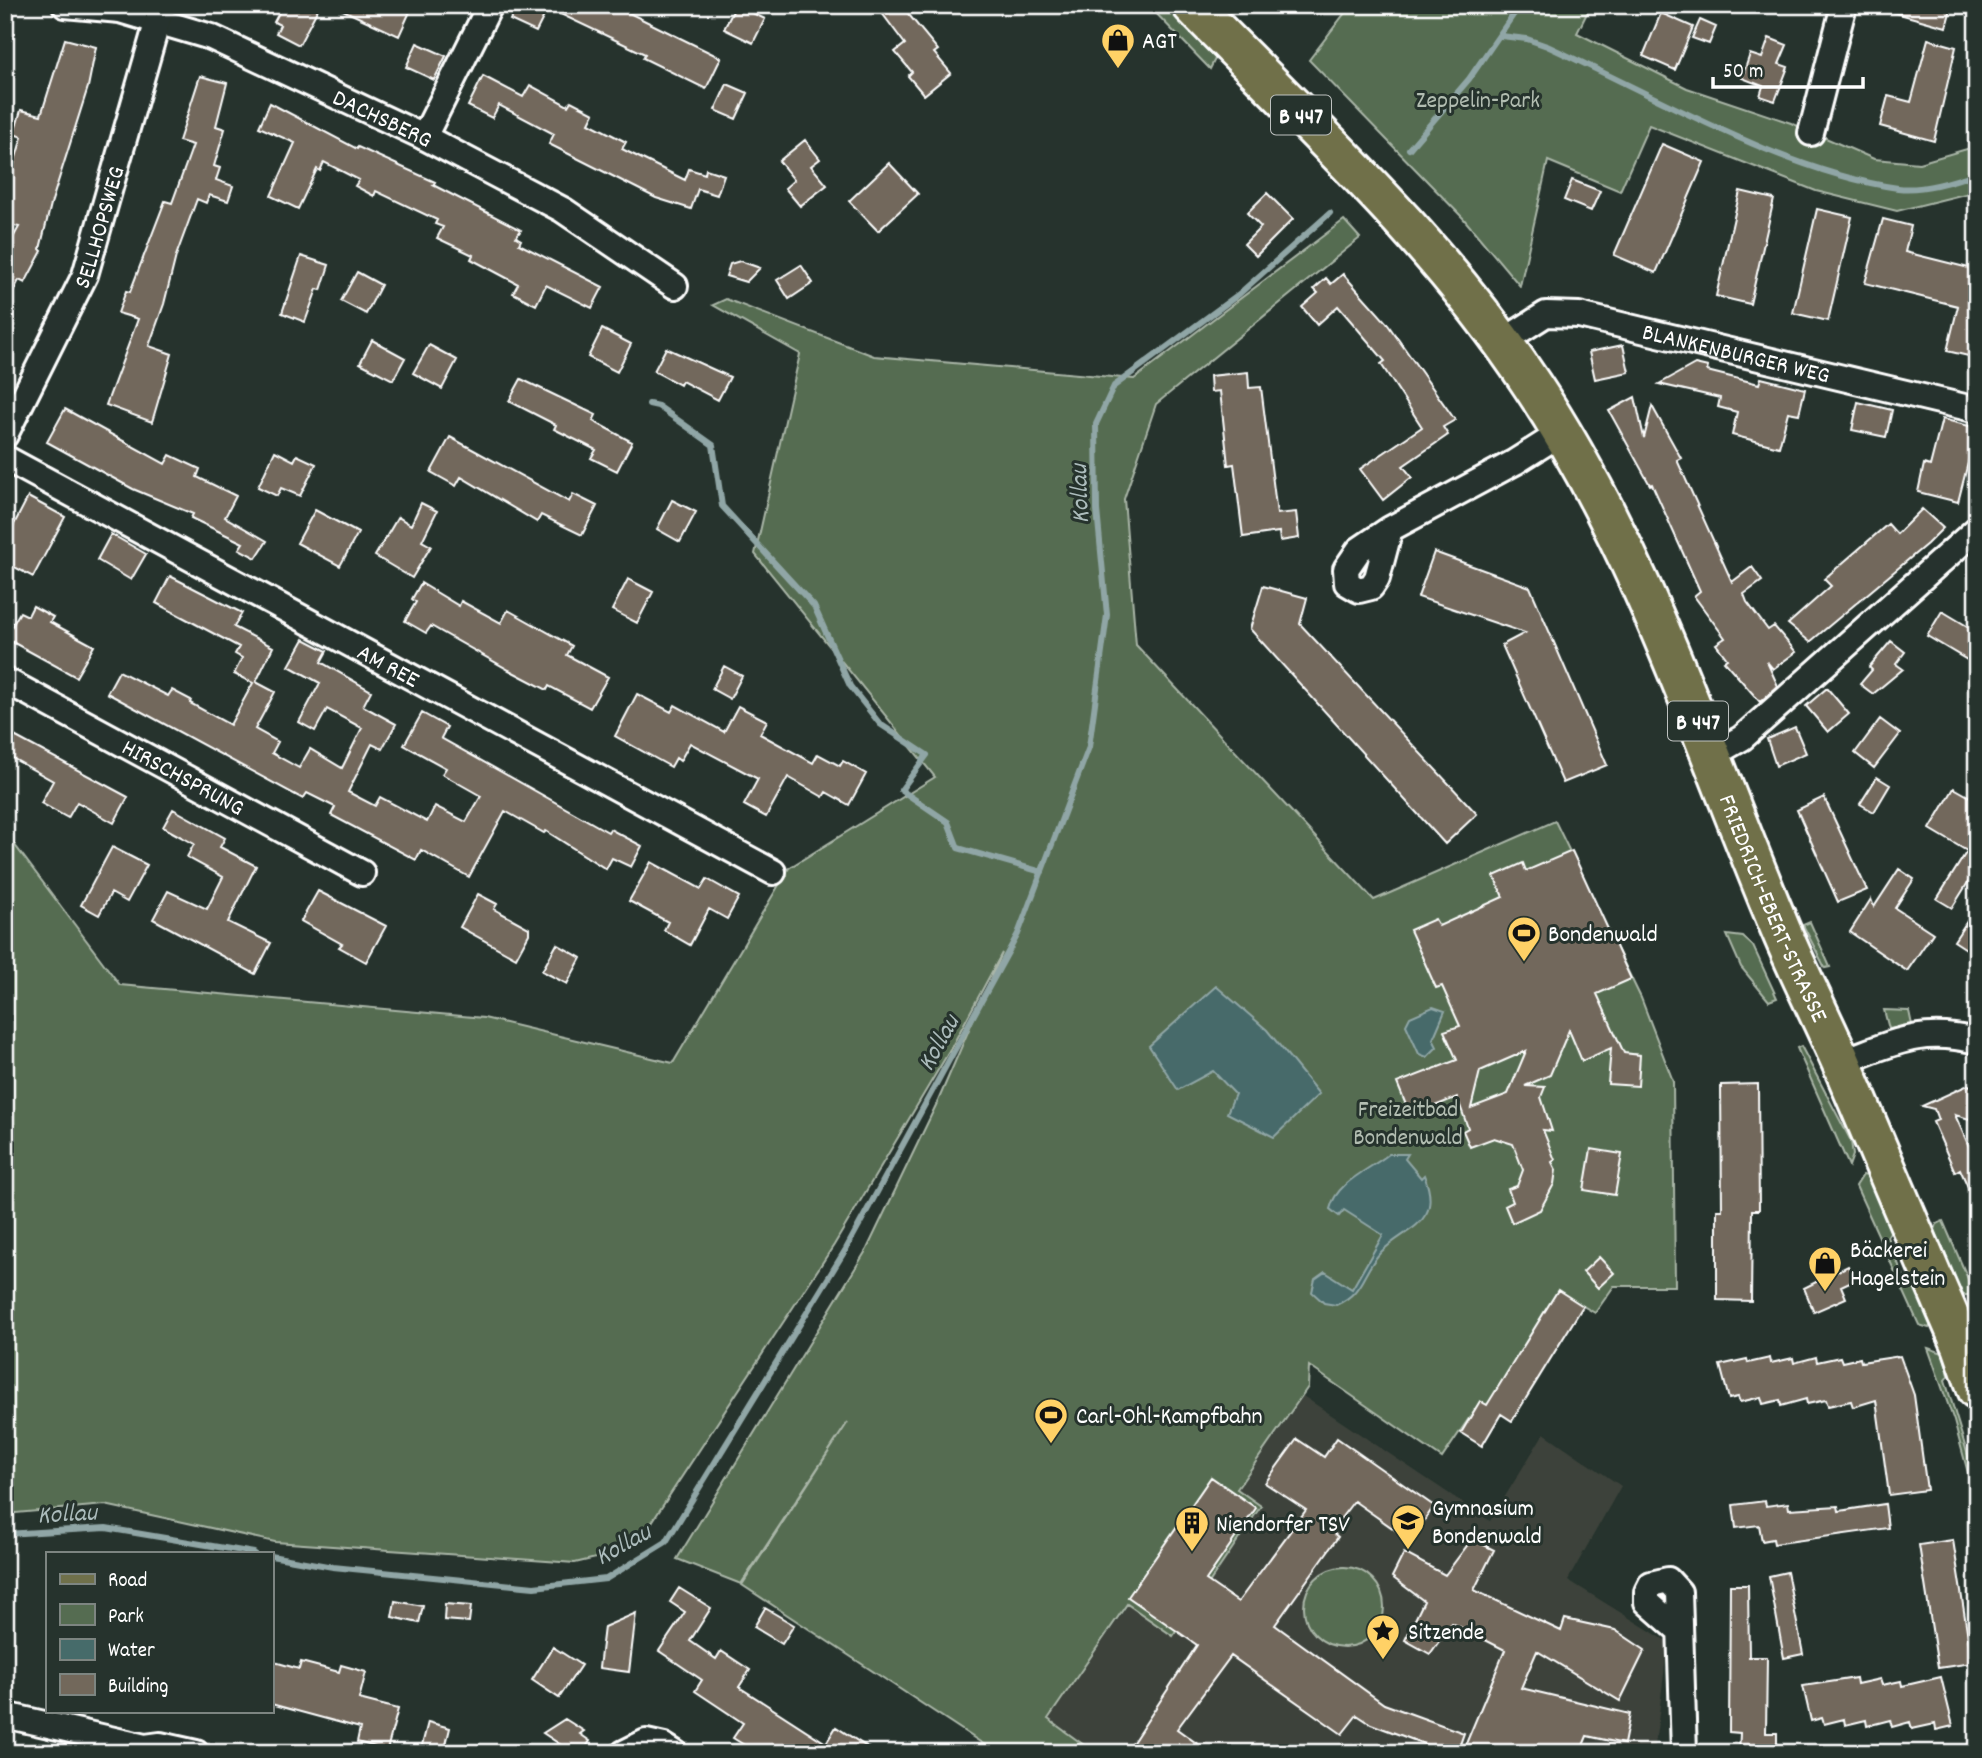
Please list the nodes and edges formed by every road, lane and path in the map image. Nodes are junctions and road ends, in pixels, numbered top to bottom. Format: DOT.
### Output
graph roads {
  1 [pos="65,5"];
  2 [pos="490,5"];
  3 [pos="1192,5"];
  4 [pos="1844,5"];
  5 [pos="161,12"];
  6 [pos="1811,133"];
  7 [pos="424,137"];
  8 [pos="675,286"];
  9 [pos="1502,342"];
  10 [pos="1977,410"];
  11 [pos="1561,433"];
  12 [pos="5,435"];
  13 [pos="5,458"];
  14 [pos="1390,529"];
  15 [pos="1977,529"];
  16 [pos="5,680"];
  17 [pos="1712,755"];
  18 [pos="773,872"];
  19 [pos="362,873"];
  20 [pos="1977,1041"];
  21 [pos="1841,1062"];
  22 [pos="1977,1389"];
  23 [pos="1680,1631"];
  24 [pos="5,1715"];
  25 [pos="145,1750"];
  26 [pos="625,1751"];
  27 [pos="196,1753"];
  28 [pos="675,1753"];
  29 [pos="1684,1753"];
  1 -- 5 [label="street, DACHSBERG"];
  2 -- 7 [label="street"];
  3 -- 9 [label="main road, FRIEDRICH-EBERT-STRASSE / B 447"];
  4 -- 6 [label="street"];
  5 -- 7 [label="street, DACHSBERG"];
  5 -- 12 [label="street, SELLHOPSWEG"];
  7 -- 8 [label="street, DACHSBERG"];
  9 -- 10 [label="street, BLANKENBURGER WEG"];
  9 -- 11 [label="main road, FRIEDRICH-EBERT-STRASSE / B 447"];
  11 -- 14 [label="street"];
  11 -- 17 [label="main road, FRIEDRICH-EBERT-STRASSE / B 447"];
  13 -- 18 [label="street, AM REE"];
  15 -- 17 [label="street"];
  16 -- 19 [label="street, HIRSCHSPRUNG"];
  17 -- 21 [label="main road, FRIEDRICH-EBERT-STRASSE / B 447"];
  20 -- 21 [label="street"];
  21 -- 22 [label="main road, FRIEDRICH-EBERT-STRASSE / B 447"];
  23 -- 29 [label="street"];
  24 -- 25 [label="street"];
  25 -- 27 [label="street"];
  26 -- 28 [label="street"];
}
